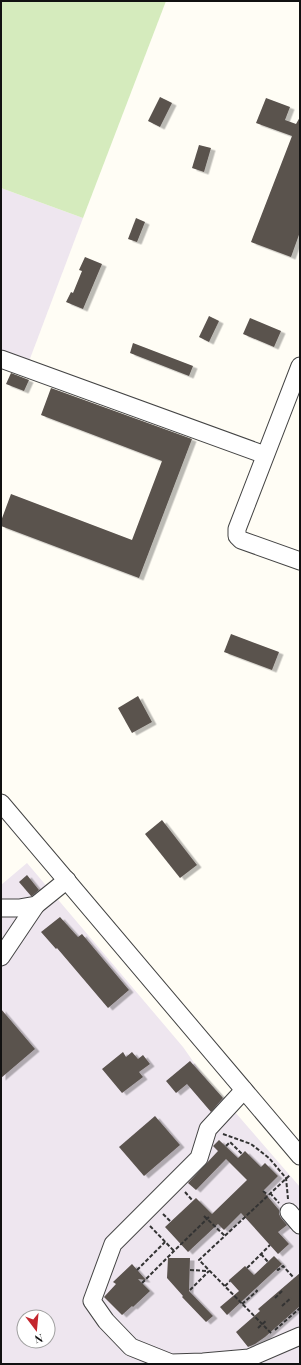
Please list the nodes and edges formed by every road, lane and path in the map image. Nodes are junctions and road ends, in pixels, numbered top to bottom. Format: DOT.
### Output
graph roads {
  1 [pos="1,359"];
  2 [pos="300,366"];
  3 [pos="265,455"];
  4 [pos="300,561"];
  5 [pos="1,803"];
  6 [pos="67,880"];
  7 [pos="36,905"];
  8 [pos="1,908"];
  9 [pos="1,957"];
  10 [pos="244,1090"];
  11 [pos="208,1129"];
  12 [pos="226,1146"];
  13 [pos="242,1154"];
  14 [pos="300,1156"];
  15 [pos="290,1175"];
  16 [pos="286,1178"];
  17 [pos="188,1189"];
  18 [pos="264,1191"];
  19 [pos="268,1196"];
  20 [pos="193,1200"];
  21 [pos="168,1209"];
  22 [pos="289,1212"];
  23 [pos="163,1214"];
  24 [pos="204,1216"];
  25 [pos="210,1216"];
  26 [pos="158,1218"];
  27 [pos="207,1219"];
  28 [pos="170,1222"];
  29 [pos="154,1223"];
  30 [pos="300,1225"];
  31 [pos="225,1236"];
  32 [pos="165,1242"];
  33 [pos="270,1245"];
  34 [pos="174,1251"];
  35 [pos="261,1254"];
  36 [pos="268,1262"];
  37 [pos="247,1268"];
  38 [pos="277,1269"];
  39 [pos="137,1270"];
  40 [pos="190,1270"];
  41 [pos="209,1271"];
  42 [pos="294,1278"];
  43 [pos="230,1282"];
  44 [pos="142,1284"];
  45 [pos="225,1286"];
  46 [pos="190,1290"];
  47 [pos="256,1290"];
  48 [pos="283,1290"];
  49 [pos="275,1298"];
  50 [pos="291,1298"];
  51 [pos="242,1304"];
  52 [pos="282,1306"];
  53 [pos="267,1320"];
  54 [pos="263,1324"];
  55 [pos="258,1328"];
  56 [pos="271,1333"];
  57 [pos="300,1336"];
  1 -- 3 [label="street"];
  2 -- 3 [label="street"];
  3 -- 4 [label="street"];
  5 -- 6 [label="street"];
  6 -- 7 [label="street"];
  6 -- 10 [label="street"];
  7 -- 8 [label="street"];
  7 -- 9 [label="street"];
  10 -- 11 [label="street"];
  10 -- 14 [label="street"];
  11 -- 16 [label="path"];
  11 -- 57 [label="street"];
  12 -- 13 [label="path"];
  15 -- 16 [label="path"];
  16 -- 19 [label="path"];
  16 -- 22 [label="path"];
  17 -- 20 [label="path"];
  18 -- 19 [label="path"];
  19 -- 31 [label="path"];
  21 -- 23 [label="path"];
  22 -- 30 [label="street"];
  23 -- 26 [label="path"];
  23 -- 28 [label="path"];
  24 -- 27 [label="path"];
  25 -- 27 [label="path"];
  27 -- 31 [label="path"];
  27 -- 34 [label="path"];
  29 -- 32 [label="path"];
  31 -- 41 [label="path"];
  32 -- 34 [label="path"];
  32 -- 39 [label="path"];
  33 -- 35 [label="path"];
  34 -- 44 [label="path"];
  35 -- 36 [label="path"];
  35 -- 37 [label="path"];
  38 -- 42 [label="path"];
  40 -- 41 [label="path"];
  41 -- 45 [label="path"];
  41 -- 46 [label="path"];
  43 -- 45 [label="path"];
  45 -- 51 [label="path"];
  47 -- 51 [label="path"];
  48 -- 49 [label="path"];
  50 -- 52 [label="path"];
  51 -- 54 [label="path"];
  53 -- 54 [label="path"];
  54 -- 55 [label="path"];
  54 -- 56 [label="path"];
}
